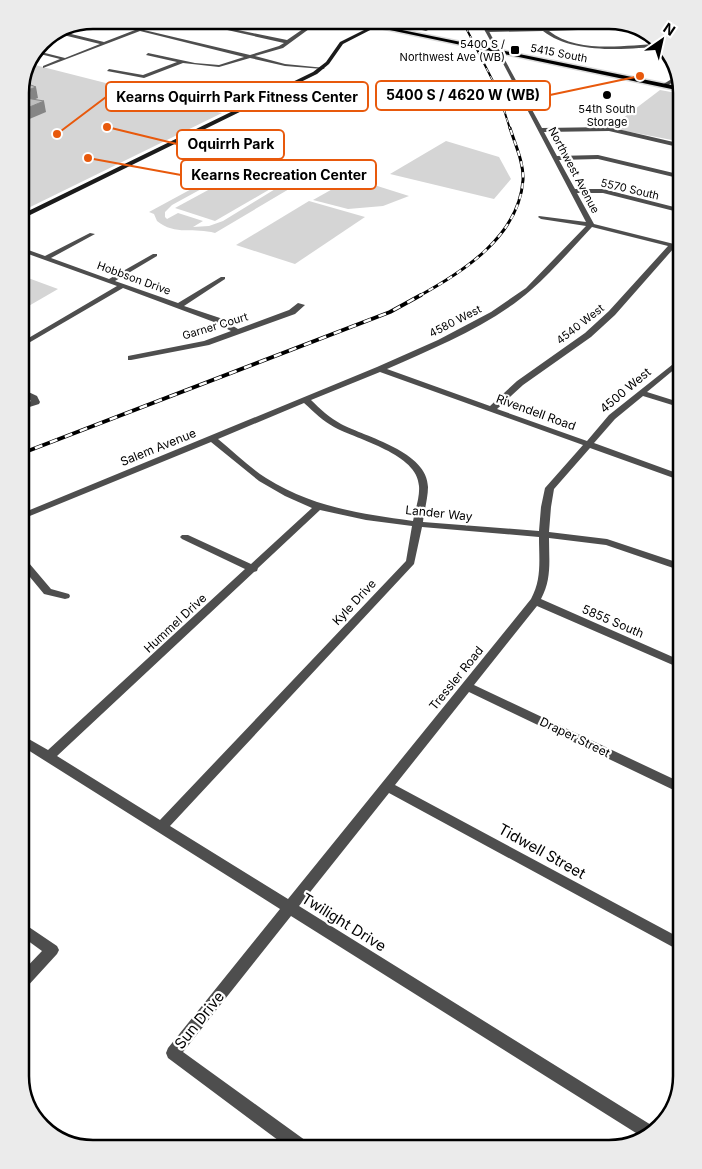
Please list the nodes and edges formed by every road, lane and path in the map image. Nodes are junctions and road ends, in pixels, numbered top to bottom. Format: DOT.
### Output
graph roads {
  1 [pos="135,29"];
  2 [pos="230,29"];
  3 [pos="307,29"];
  4 [pos="370,29"];
  5 [pos="391,29"];
  6 [pos="422,29"];
  7 [pos="544,29"];
  8 [pos="139,30"];
  9 [pos="426,30"];
  10 [pos="487,31"];
  11 [pos="66,35"];
  12 [pos="288,42"];
  13 [pos="102,44"];
  14 [pos="637,45"];
  15 [pos="498,51"];
  16 [pos="43,54"];
  17 [pos="148,54"];
  18 [pos="250,56"];
  19 [pos="65,59"];
  20 [pos="183,61"];
  21 [pos="45,66"];
  22 [pos="323,68"];
  23 [pos="109,70"];
  24 [pos="672,80"];
  25 [pos="664,86"];
  26 [pos="673,88"];
  27 [pos="541,130"];
  28 [pos="673,144"];
  29 [pos="556,158"];
  30 [pos="673,175"];
  31 [pos="573,191"];
  32 [pos="673,209"];
  33 [pos="29,214"];
  34 [pos="541,217"];
  35 [pos="591,225"];
  36 [pos="92,234"];
  37 [pos="672,246"];
  38 [pos="29,252"];
  39 [pos="155,255"];
  40 [pos="46,258"];
  41 [pos="223,278"];
  42 [pos="110,281"];
  43 [pos="122,286"];
  44 [pos="301,305"];
  45 [pos="178,306"];
  46 [pos="238,332"];
  47 [pos="29,341"];
  48 [pos="131,358"];
  49 [pos="673,367"];
  50 [pos="380,370"];
  51 [pos="642,393"];
  52 [pos="29,395"];
  53 [pos="305,400"];
  54 [pos="673,403"];
  55 [pos="29,405"];
  56 [pos="492,409"];
  57 [pos="212,438"];
  58 [pos="587,444"];
  59 [pos="673,475"];
  60 [pos="318,508"];
  61 [pos="29,513"];
  62 [pos="416,524"];
  63 [pos="544,535"];
  64 [pos="184,538"];
  65 [pos="673,565"];
  66 [pos="254,568"];
  67 [pos="29,569"];
  68 [pos="65,596"];
  69 [pos="535,601"];
  70 [pos="673,661"];
  71 [pos="468,686"];
  72 [pos="29,744"];
  73 [pos="48,757"];
  74 [pos="673,785"];
  75 [pos="387,786"];
  76 [pos="161,827"];
  77 [pos="290,907"];
  78 [pos="29,933"];
  79 [pos="673,941"];
  80 [pos="29,974"];
  81 [pos="644,1129"];
  82 [pos="292,1140"];
  1 -- 8 [label="street"];
  2 -- 12 [label="street"];
  3 -- 12 [label="street"];
  4 -- 22 [label="main road"];
  5 -- 15 [label="main road, 5415 South"];
  6 -- 9 [label="street"];
  7 -- 10 [label="street"];
  7 -- 14 [label="street"];
  8 -- 13 [label="street"];
  8 -- 18 [label="street"];
  10 -- 15 [label="street, Northwest Avenue"];
  11 -- 13 [label="street"];
  12 -- 18 [label="street"];
  13 -- 19 [label="street"];
  15 -- 25 [label="main road, 5415 South"];
  15 -- 27 [label="street, Northwest Avenue"];
  16 -- 19 [label="street"];
  17 -- 20 [label="street"];
  18 -- 20 [label="street"];
  18 -- 22 [label="street"];
  19 -- 21 [label="street"];
  20 -- 23 [label="street"];
  22 -- 33 [label="main road"];
  24 -- 25 [label="street"];
  25 -- 26 [label="main road, 5415 South"];
  27 -- 28 [label="street"];
  27 -- 29 [label="street, Northwest Avenue"];
  29 -- 30 [label="street"];
  29 -- 31 [label="street, Northwest Avenue"];
  31 -- 32 [label="street, 5570 South"];
  31 -- 35 [label="street, Northwest Avenue"];
  34 -- 35 [label="street"];
  35 -- 37 [label="street"];
  35 -- 50 [label="street, 4580 West"];
  36 -- 40 [label="street"];
  37 -- 56 [label="street, 4540 West"];
  38 -- 40 [label="street, Hobbson Drive"];
  39 -- 42 [label="street"];
  40 -- 42 [label="street, Hobbson Drive"];
  41 -- 45 [label="street"];
  42 -- 43 [label="street, Hobbson Drive"];
  43 -- 45 [label="street, Hobbson Drive"];
  43 -- 47 [label="street"];
  44 -- 46 [label="street, Garner Court"];
  45 -- 46 [label="street, Hobbson Drive"];
  46 -- 48 [label="street, Garner Court"];
  49 -- 51 [label="street, 4500 West"];
  50 -- 53 [label="street, 4580 West"];
  50 -- 56 [label="street, Rivendell Road"];
  51 -- 54 [label="street"];
  51 -- 58 [label="street, 4500 West"];
  52 -- 55 [label="street"];
  53 -- 57 [label="street, Salem Avenue"];
  53 -- 62 [label="street, Kyle Drive"];
  56 -- 58 [label="street, Rivendell Road"];
  57 -- 60 [label="street, Lander Way"];
  57 -- 61 [label="street, Salem Avenue"];
  58 -- 59 [label="street, Rivendell Road"];
  58 -- 63 [label="street, Tressler Road"];
  60 -- 62 [label="street, Lander Way"];
  60 -- 66 [label="street, Hummel Drive"];
  62 -- 63 [label="street, Lander Way"];
  62 -- 76 [label="street, Kyle Drive"];
  63 -- 65 [label="street, Lander Way"];
  63 -- 69 [label="street, Tressler Road"];
  64 -- 66 [label="street"];
  66 -- 73 [label="street, Hummel Drive"];
  67 -- 68 [label="street"];
  69 -- 70 [label="street, 5855 South"];
  69 -- 71 [label="street, Tressler Road"];
  71 -- 74 [label="street, Draper Street"];
  71 -- 75 [label="street, Tressler Road"];
  72 -- 73 [label="street, Twilight Drive"];
  73 -- 76 [label="street, Twilight Drive"];
  75 -- 77 [label="street, Tressler Road"];
  75 -- 79 [label="street, Tidwell Street"];
  76 -- 77 [label="street, Twilight Drive"];
  77 -- 81 [label="street, Twilight Drive"];
  77 -- 82 [label="street, Sun Drive"];
  78 -- 80 [label="street"];
}
